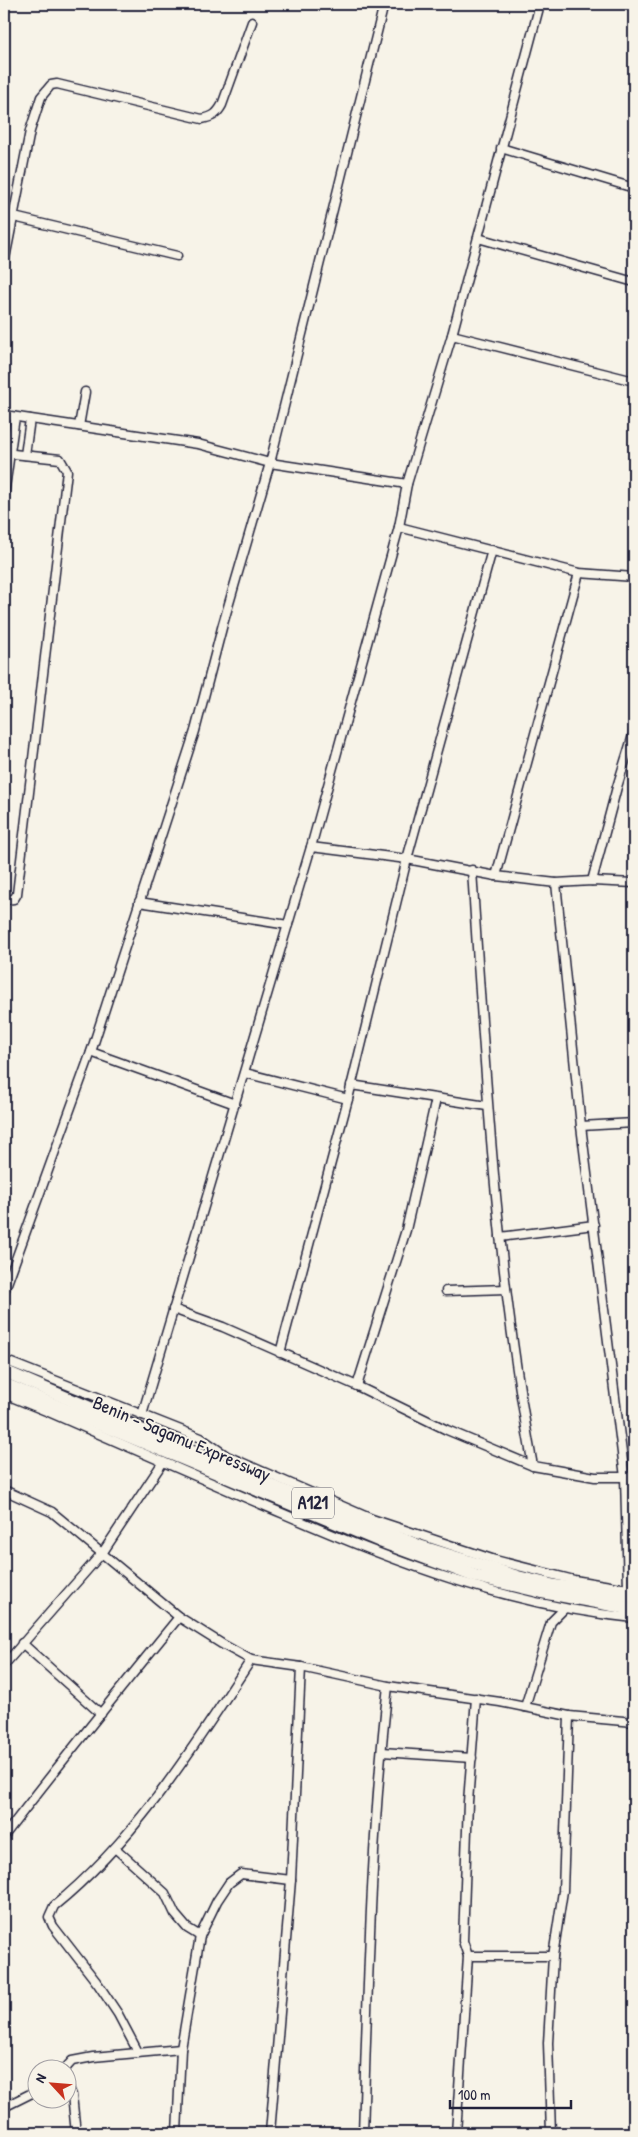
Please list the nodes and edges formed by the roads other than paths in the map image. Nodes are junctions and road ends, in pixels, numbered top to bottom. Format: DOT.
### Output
graph roads {
  1 [pos="384,4"];
  2 [pos="540,4"];
  3 [pos="252,22"];
  4 [pos="501,148"];
  5 [pos="634,188"];
  6 [pos="14,217"];
  7 [pos="478,238"];
  8 [pos="178,256"];
  9 [pos="4,264"];
  10 [pos="634,282"];
  11 [pos="452,335"];
  12 [pos="634,381"];
  13 [pos="85,392"];
  14 [pos="4,415"];
  15 [pos="15,417"];
  16 [pos="30,419"];
  17 [pos="79,426"];
  18 [pos="7,453"];
  19 [pos="25,455"];
  20 [pos="270,463"];
  21 [pos="407,484"];
  22 [pos="4,495"];
  23 [pos="399,526"];
  24 [pos="492,550"];
  25 [pos="579,573"];
  26 [pos="634,577"];
  27 [pos="634,732"];
  28 [pos="311,847"];
  29 [pos="406,859"];
  30 [pos="472,870"];
  31 [pos="496,876"];
  32 [pos="592,882"];
  33 [pos="556,883"];
  34 [pos="634,883"];
  35 [pos="4,900"];
  36 [pos="139,902"];
  37 [pos="288,924"];
  38 [pos="90,1052"];
  39 [pos="245,1073"];
  40 [pos="351,1085"];
  41 [pos="348,1099"];
  42 [pos="436,1099"];
  43 [pos="235,1104"];
  44 [pos="487,1106"];
  45 [pos="634,1123"];
  46 [pos="581,1126"];
  47 [pos="594,1225"];
  48 [pos="500,1237"];
  49 [pos="506,1289"];
  50 [pos="446,1290"];
  51 [pos="4,1292"];
  52 [pos="172,1309"];
  53 [pos="280,1353"];
  54 [pos="4,1360"];
  55 [pos="4,1371"];
  56 [pos="4,1384"];
  57 [pos="357,1386"];
  58 [pos="4,1394"];
  59 [pos="142,1415"];
  60 [pos="162,1462"];
  61 [pos="533,1466"];
  62 [pos="625,1477"];
  63 [pos="634,1477"];
  64 [pos="4,1490"];
  65 [pos="261,1498"];
  66 [pos="103,1552"];
  67 [pos="632,1592"];
  68 [pos="634,1608"];
  69 [pos="564,1609"];
  70 [pos="179,1617"];
  71 [pos="634,1618"];
  72 [pos="22,1643"];
  73 [pos="251,1660"];
  74 [pos="4,1665"];
  75 [pos="301,1667"];
  76 [pos="388,1686"];
  77 [pos="476,1698"];
  78 [pos="525,1707"];
  79 [pos="101,1714"];
  80 [pos="569,1716"];
  81 [pos="634,1722"];
  82 [pos="382,1752"];
  83 [pos="472,1758"];
  84 [pos="4,1836"];
  85 [pos="115,1848"];
  86 [pos="290,1880"];
  87 [pos="200,1936"];
  88 [pos="468,1956"];
  89 [pos="553,1956"];
  90 [pos="182,2049"];
  91 [pos="138,2052"];
  92 [pos="78,2060"];
  93 [pos="28,2095"];
  94 [pos="4,2107"];
  95 [pos="74,2110"];
  96 [pos="76,2133"];
  97 [pos="178,2133"];
  98 [pos="270,2133"];
  99 [pos="363,2133"];
  100 [pos="456,2133"];
  101 [pos="551,2133"];
  1 -- 20 [label="street"];
  2 -- 4 [label="street"];
  3 -- 6 [label="street"];
  4 -- 5 [label="street"];
  4 -- 7 [label="street"];
  6 -- 8 [label="street"];
  6 -- 9 [label="street"];
  7 -- 10 [label="street"];
  7 -- 11 [label="street"];
  11 -- 12 [label="street"];
  11 -- 21 [label="street"];
  13 -- 17 [label="street"];
  14 -- 15 [label="street"];
  15 -- 16 [label="street"];
  15 -- 18 [label="street"];
  16 -- 17 [label="street"];
  16 -- 19 [label="street"];
  17 -- 20 [label="street"];
  18 -- 19 [label="street"];
  18 -- 22 [label="street"];
  19 -- 35 [label="street"];
  20 -- 21 [label="street"];
  20 -- 36 [label="street"];
  21 -- 23 [label="street"];
  23 -- 24 [label="street"];
  23 -- 28 [label="street"];
  24 -- 25 [label="street"];
  24 -- 29 [label="street"];
  25 -- 26 [label="street"];
  25 -- 31 [label="street"];
  27 -- 32 [label="street"];
  28 -- 29 [label="street"];
  28 -- 37 [label="street"];
  29 -- 30 [label="street"];
  29 -- 40 [label="street"];
  30 -- 31 [label="street"];
  30 -- 44 [label="street"];
  31 -- 33 [label="street"];
  32 -- 33 [label="street"];
  32 -- 34 [label="street"];
  33 -- 46 [label="street"];
  36 -- 37 [label="street"];
  36 -- 38 [label="street"];
  37 -- 39 [label="street"];
  38 -- 43 [label="street"];
  38 -- 51 [label="street"];
  39 -- 41 [label="street"];
  39 -- 43 [label="street"];
  40 -- 41 [label="street"];
  40 -- 42 [label="street"];
  41 -- 53 [label="street"];
  42 -- 44 [label="street"];
  42 -- 57 [label="street"];
  43 -- 52 [label="street"];
  44 -- 48 [label="street"];
  45 -- 46 [label="street"];
  46 -- 47 [label="street"];
  47 -- 48 [label="street"];
  47 -- 62 [label="street"];
  48 -- 49 [label="street"];
  49 -- 50 [label="street"];
  49 -- 61 [label="street"];
  52 -- 53 [label="street"];
  52 -- 59 [label="street"];
  53 -- 57 [label="street"];
  54 -- 59 [label="street"];
  55 -- 67 [label="highway, A121"];
  56 -- 65 [label="highway, Benin - Sagamu Expressway / A121"];
  57 -- 61 [label="street"];
  58 -- 60 [label="street"];
  59 -- 67 [label="street"];
  60 -- 65 [label="street"];
  60 -- 66 [label="street"];
  61 -- 62 [label="street"];
  62 -- 63 [label="street"];
  62 -- 67 [label="street"];
  64 -- 66 [label="street"];
  65 -- 68 [label="highway, Benin - Sagamu Expressway / A121"];
  65 -- 69 [label="street"];
  66 -- 70 [label="street"];
  66 -- 72 [label="street"];
  69 -- 71 [label="street"];
  69 -- 78 [label="street"];
  70 -- 73 [label="street"];
  70 -- 79 [label="street"];
  72 -- 74 [label="street"];
  72 -- 79 [label="street"];
  73 -- 75 [label="street"];
  73 -- 85 [label="street"];
  75 -- 76 [label="street"];
  75 -- 86 [label="street"];
  76 -- 77 [label="street"];
  76 -- 82 [label="street"];
  77 -- 78 [label="street"];
  77 -- 83 [label="street"];
  78 -- 80 [label="street"];
  79 -- 84 [label="street"];
  80 -- 81 [label="street"];
  80 -- 89 [label="street"];
  82 -- 83 [label="street"];
  82 -- 99 [label="street"];
  83 -- 88 [label="street"];
  85 -- 87 [label="street"];
  85 -- 91 [label="street"];
  86 -- 87 [label="street"];
  86 -- 98 [label="street"];
  87 -- 90 [label="street"];
  88 -- 89 [label="street"];
  88 -- 100 [label="street"];
  89 -- 101 [label="street"];
  90 -- 91 [label="street"];
  90 -- 97 [label="street"];
  91 -- 92 [label="street"];
  93 -- 94 [label="street"];
  95 -- 96 [label="street"];
}
